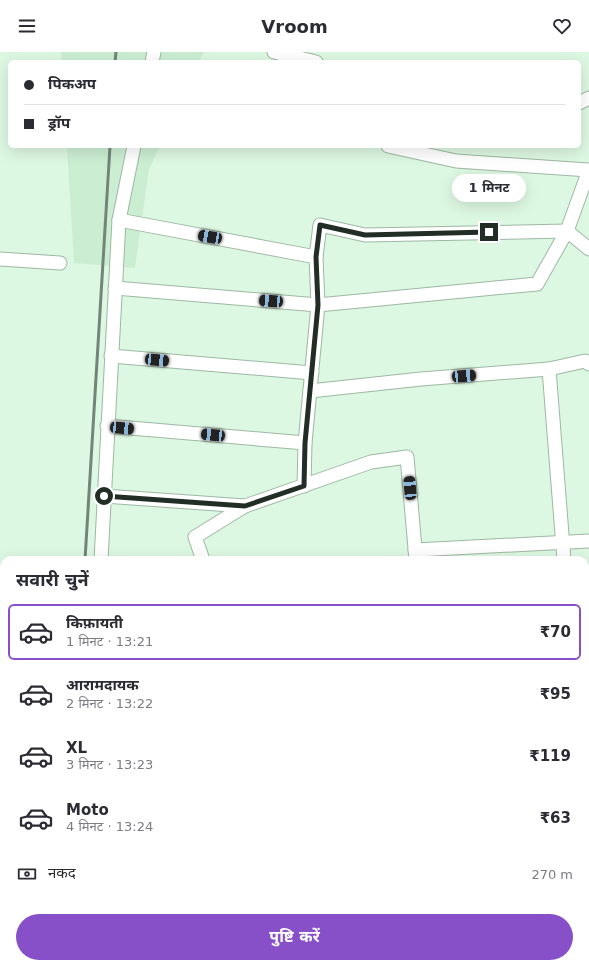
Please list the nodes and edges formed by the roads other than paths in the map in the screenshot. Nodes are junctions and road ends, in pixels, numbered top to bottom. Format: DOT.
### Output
graph roads {
  1 [pos="274,52"];
  2 [pos="308,60"];
  3 [pos="134,148"];
  4 [pos="397,148"];
  5 [pos="119,220"];
  6 [pos="567,231"];
  7 [pos="589,249"];
  8 [pos="316,257"];
  9 [pos="0,259"];
  10 [pos="60,263"];
  11 [pos="115,288"];
  12 [pos="318,305"];
  13 [pos="111,356"];
  14 [pos="589,364"];
  15 [pos="549,369"];
  16 [pos="312,373"];
  17 [pos="310,391"];
  18 [pos="107,426"];
  19 [pos="305,443"];
  20 [pos="304,486"];
  21 [pos="104,496"];
  22 [pos="245,506"];
  23 [pos="589,541"];
  24 [pos="562,542"];
  25 [pos="416,555"];
  26 [pos="101,556"];
  27 [pos="202,556"];
  28 [pos="564,556"];
  1 -- 2 [label="street"];
  3 -- 5 [label="street"];
  4 -- 6 [label="street"];
  5 -- 8 [label="street"];
  5 -- 11 [label="street"];
  6 -- 7 [label="street"];
  6 -- 8 [label="street"];
  6 -- 12 [label="street"];
  8 -- 12 [label="street"];
  9 -- 10 [label="street"];
  11 -- 12 [label="street"];
  11 -- 13 [label="street"];
  12 -- 16 [label="street"];
  13 -- 16 [label="street"];
  13 -- 18 [label="street"];
  14 -- 15 [label="street"];
  15 -- 17 [label="street"];
  15 -- 24 [label="street"];
  16 -- 17 [label="street"];
  17 -- 19 [label="street"];
  18 -- 19 [label="street"];
  18 -- 21 [label="street"];
  19 -- 20 [label="street"];
  20 -- 22 [label="street"];
  20 -- 25 [label="street"];
  21 -- 22 [label="street"];
  21 -- 26 [label="street"];
  22 -- 27 [label="street"];
  23 -- 24 [label="street"];
  24 -- 25 [label="street"];
  24 -- 28 [label="street"];
}
